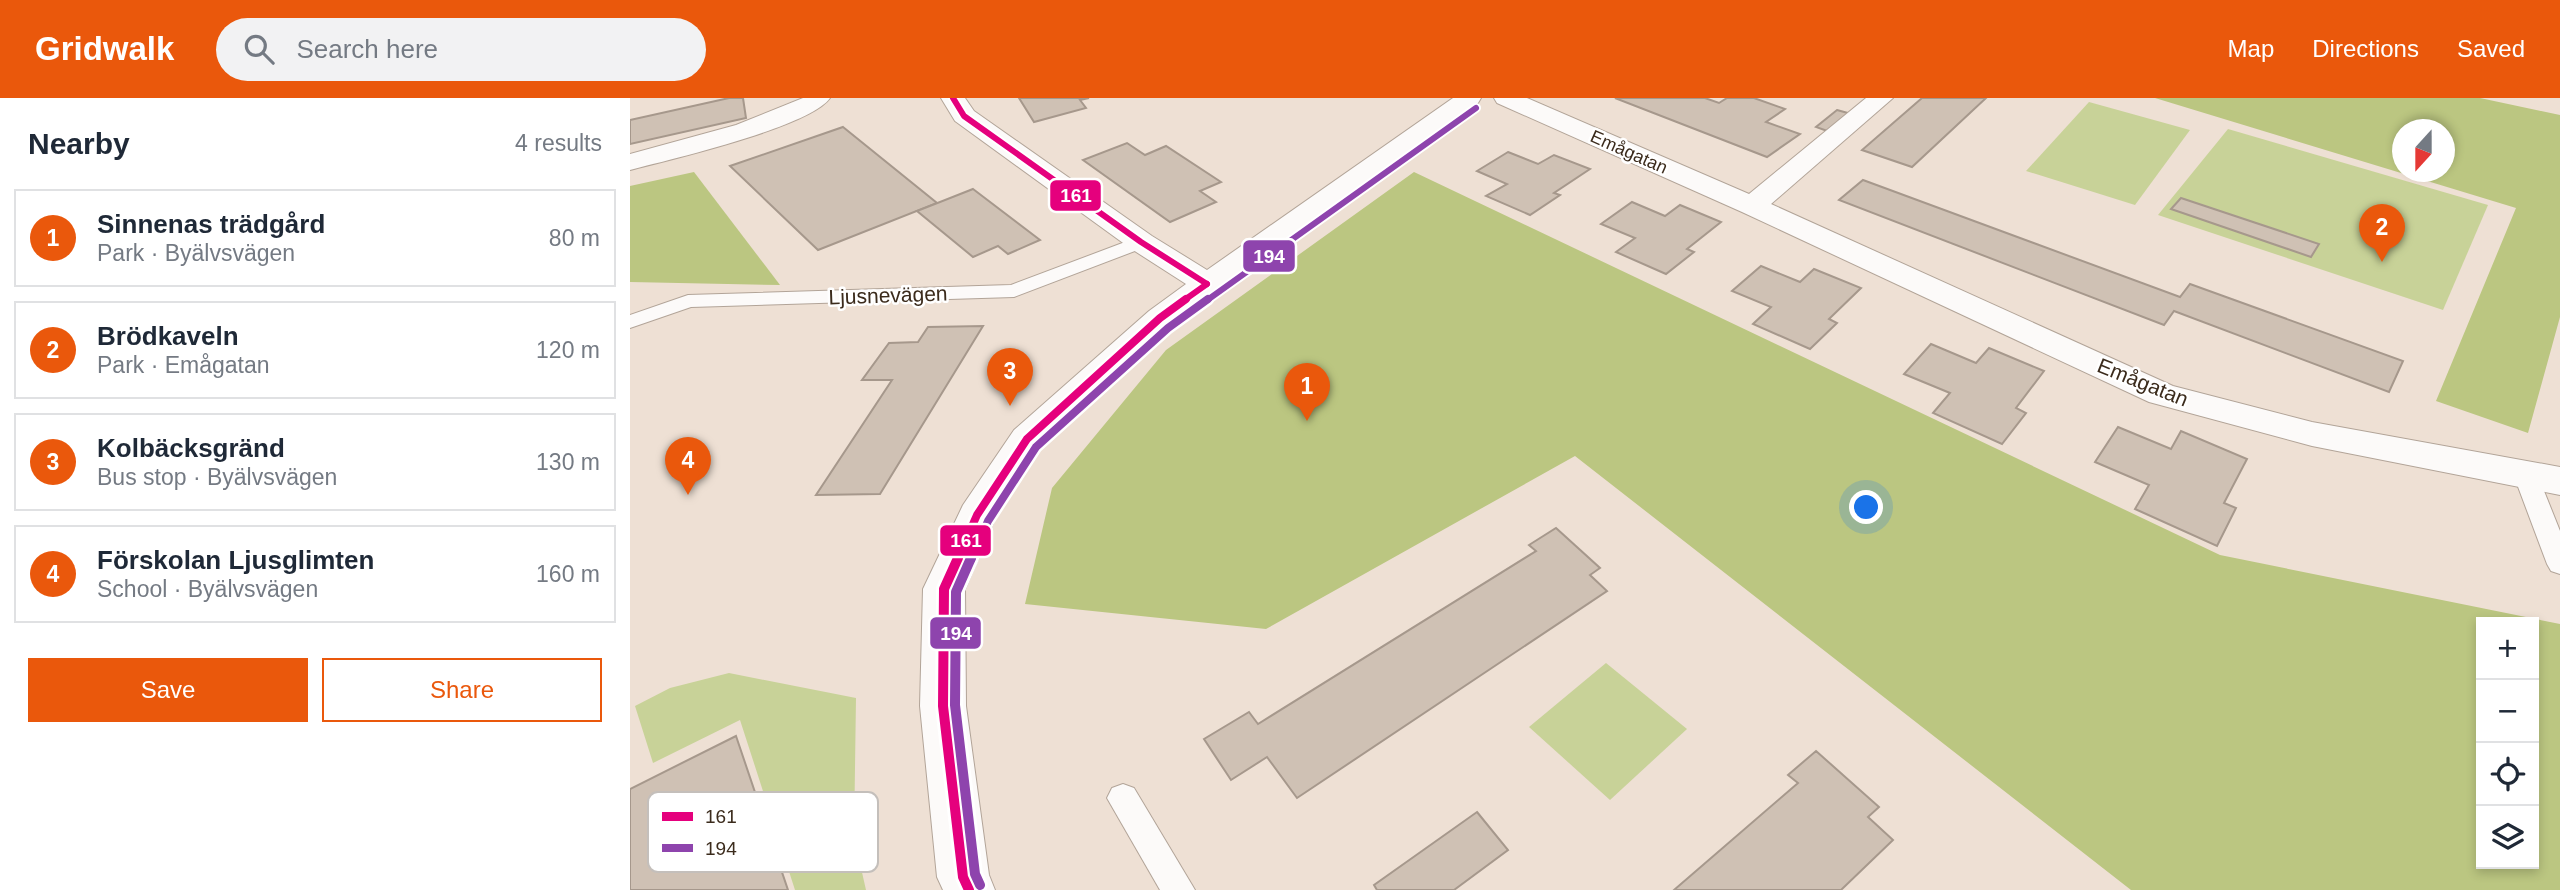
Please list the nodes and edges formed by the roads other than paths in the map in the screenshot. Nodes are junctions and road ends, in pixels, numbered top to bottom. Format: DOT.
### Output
graph roads {
  1 [pos="818,98"];
  2 [pos="953,98"];
  3 [pos="1469,98"];
  4 [pos="1506,98"];
  5 [pos="1881,98"];
  6 [pos="630,162"];
  7 [pos="1752,206"];
  8 [pos="1141,242"];
  9 [pos="1206,284"];
  10 [pos="630,322"];
  11 [pos="2526,476"];
  12 [pos="2560,481"];
  13 [pos="2560,564"];
  14 [pos="1123,798"];
  15 [pos="969,890"];
  16 [pos="1178,890"];
  1 -- 6 [label="street"];
  2 -- 8 [label="street"];
  3 -- 9 [label="street"];
  4 -- 7 [label="street, Emågatan"];
  5 -- 7 [label="street"];
  7 -- 11 [label="street, Emågatan"];
  8 -- 9 [label="street"];
  8 -- 10 [label="lane, Ljusnevägen"];
  9 -- 15 [label="street"];
  11 -- 12 [label="street, Emågatan"];
  11 -- 13 [label="lane"];
  14 -- 16 [label="lane"];
}
